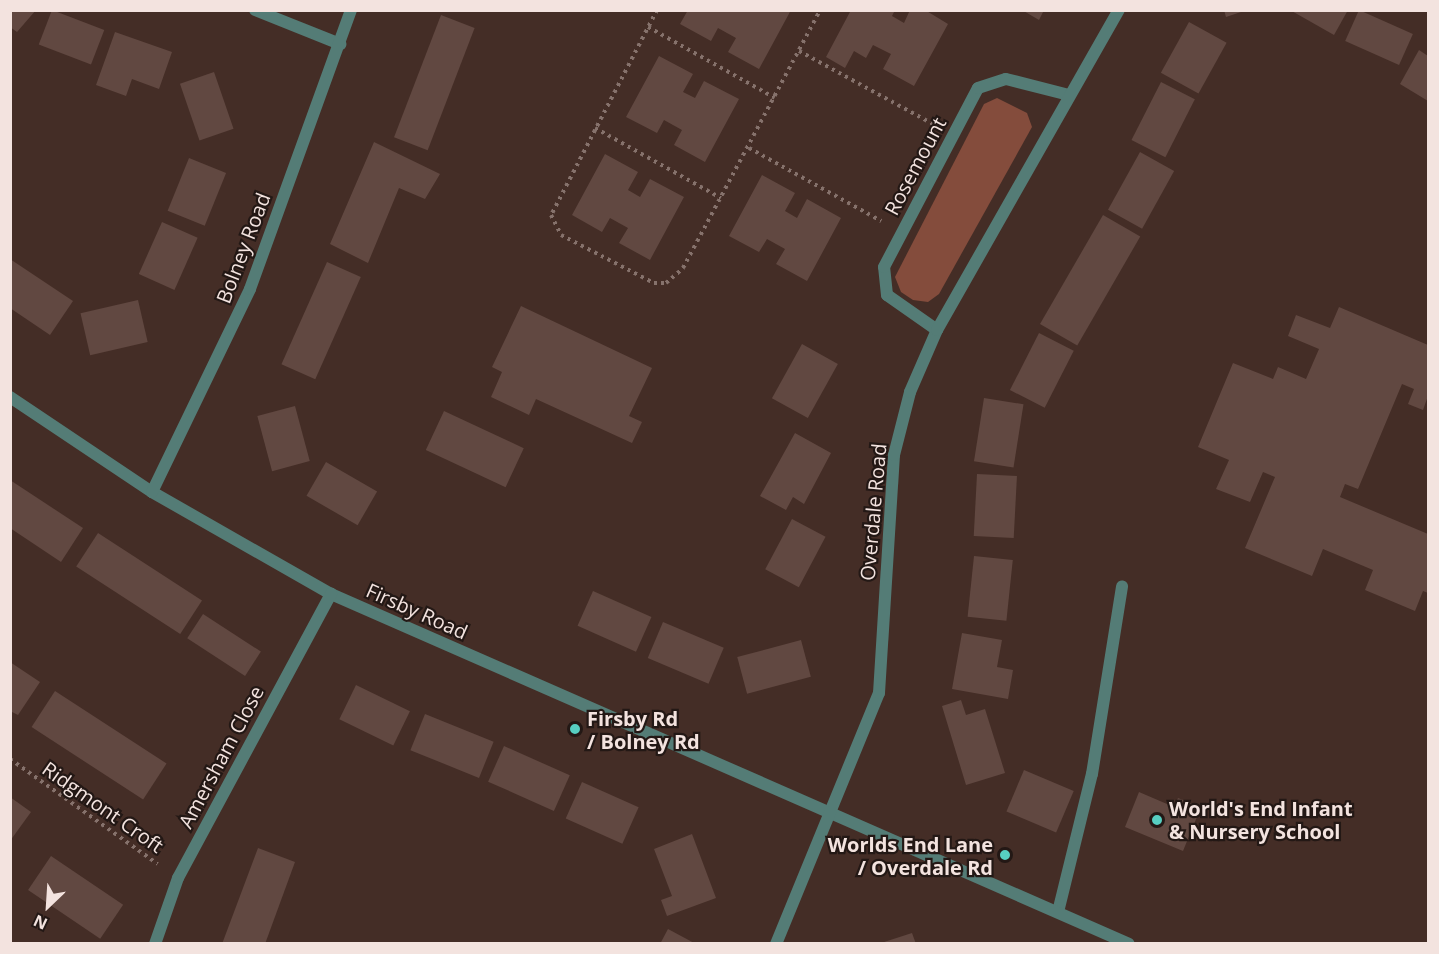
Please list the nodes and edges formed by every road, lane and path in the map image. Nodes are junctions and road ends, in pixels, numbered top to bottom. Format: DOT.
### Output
graph roads {
  1 [pos="255,10"];
  2 [pos="351,10"];
  3 [pos="657,10"];
  4 [pos="820,10"];
  5 [pos="1119,10"];
  6 [pos="648,27"];
  7 [pos="340,44"];
  8 [pos="799,51"];
  9 [pos="1069,95"];
  10 [pos="775,98"];
  11 [pos="595,128"];
  12 [pos="953,135"];
  13 [pos="749,148"];
  14 [pos="721,198"];
  15 [pos="902,233"];
  16 [pos="936,330"];
  17 [pos="10,397"];
  18 [pos="152,492"];
  19 [pos="1122,586"];
  20 [pos="331,594"];
  21 [pos="10,759"];
  22 [pos="832,817"];
  23 [pos="178,878"];
  24 [pos="1058,912"];
  25 [pos="155,944"];
  26 [pos="776,944"];
  27 [pos="1129,944"];
  1 -- 7 [label="street"];
  2 -- 7 [label="street, Bolney Road"];
  3 -- 6 [label="path"];
  4 -- 8 [label="path"];
  5 -- 9 [label="street, Overdale Road"];
  6 -- 10 [label="path"];
  6 -- 11 [label="path"];
  7 -- 18 [label="street, Bolney Road"];
  8 -- 10 [label="path"];
  8 -- 12 [label="path"];
  9 -- 12 [label="street, Rosemount"];
  9 -- 16 [label="street, Overdale Road"];
  10 -- 13 [label="path"];
  11 -- 14 [label="path"];
  11 -- 14 [label="path"];
  12 -- 15 [label="street, Rosemount"];
  13 -- 14 [label="path"];
  13 -- 15 [label="path"];
  15 -- 16 [label="street, Rosemount"];
  16 -- 22 [label="street, Overdale Road"];
  17 -- 18 [label="street, Firsby Road"];
  18 -- 20 [label="street, Firsby Road"];
  19 -- 24 [label="street"];
  20 -- 22 [label="street, Firsby Road"];
  20 -- 23 [label="street, Amersham Close"];
  21 -- 23 [label="path, Ridgmont Croft"];
  22 -- 24 [label="street, Firsby Road"];
  22 -- 26 [label="street, Overdale Road"];
  23 -- 25 [label="street, Amersham Close"];
  24 -- 27 [label="street, Firsby Road"];
}
